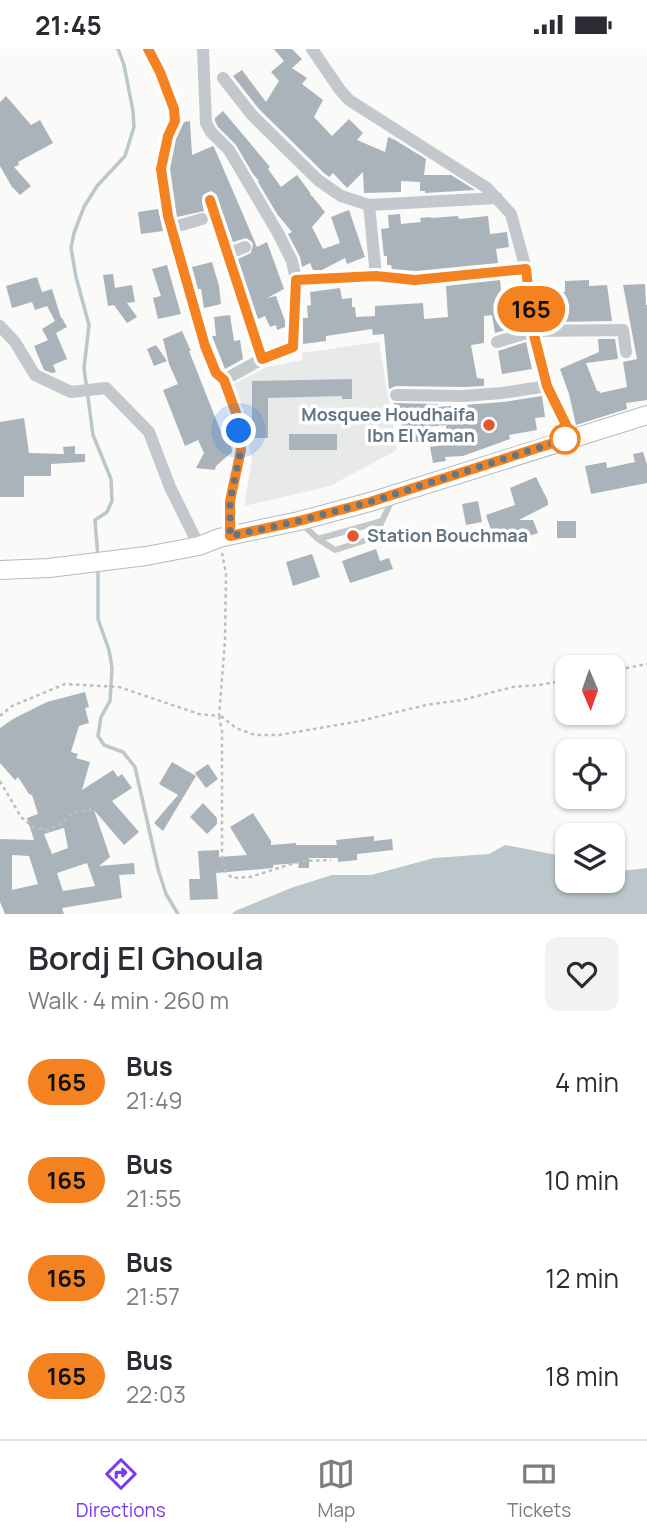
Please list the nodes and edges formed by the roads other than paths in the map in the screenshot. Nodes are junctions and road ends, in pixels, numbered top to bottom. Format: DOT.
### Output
graph roads {
  1 [pos="148,49"];
  2 [pos="203,49"];
  3 [pos="312,49"];
  4 [pos="223,78"];
  5 [pos="496,198"];
  6 [pos="210,200"];
  7 [pos="369,205"];
  8 [pos="202,219"];
  9 [pos="172,228"];
  10 [pos="245,247"];
  11 [pos="228,254"];
  12 [pos="526,269"];
  13 [pos="376,276"];
  14 [pos="296,280"];
  15 [pos="0,326"];
  16 [pos="533,331"];
  17 [pos="497,342"];
  18 [pos="626,352"];
  19 [pos="262,359"];
  20 [pos="224,380"];
  21 [pos="547,386"];
  22 [pos="396,395"];
  23 [pos="647,415"];
  24 [pos="572,437"];
  25 [pos="395,494"];
  26 [pos="299,521"];
  27 [pos="382,521"];
  28 [pos="225,537"];
  29 [pos="318,539"];
  30 [pos="200,546"];
  31 [pos="0,570"];
  1 -- 9 [label="street"];
  2 -- 14 [label="street"];
  3 -- 5 [label="street"];
  4 -- 7 [label="street"];
  5 -- 7 [label="street"];
  5 -- 12 [label="street"];
  6 -- 11 [label="street"];
  7 -- 13 [label="street"];
  8 -- 9 [label="street"];
  9 -- 20 [label="street"];
  10 -- 11 [label="street"];
  11 -- 19 [label="street"];
  12 -- 13 [label="street"];
  12 -- 16 [label="street"];
  13 -- 14 [label="street"];
  14 -- 19 [label="street"];
  15 -- 30 [label="street"];
  16 -- 17 [label="street"];
  16 -- 18 [label="street"];
  16 -- 21 [label="street"];
  19 -- 20 [label="street"];
  20 -- 28 [label="street"];
  21 -- 22 [label="street"];
  21 -- 24 [label="street"];
  23 -- 24 [label="main road"];
  24 -- 25 [label="main road"];
  25 -- 26 [label="main road"];
  25 -- 27 [label="lane"];
  26 -- 28 [label="main road"];
  26 -- 29 [label="lane"];
  27 -- 29 [label="lane"];
  27 -- 29 [label="lane"];
  28 -- 30 [label="main road"];
  30 -- 31 [label="main road"];
}
